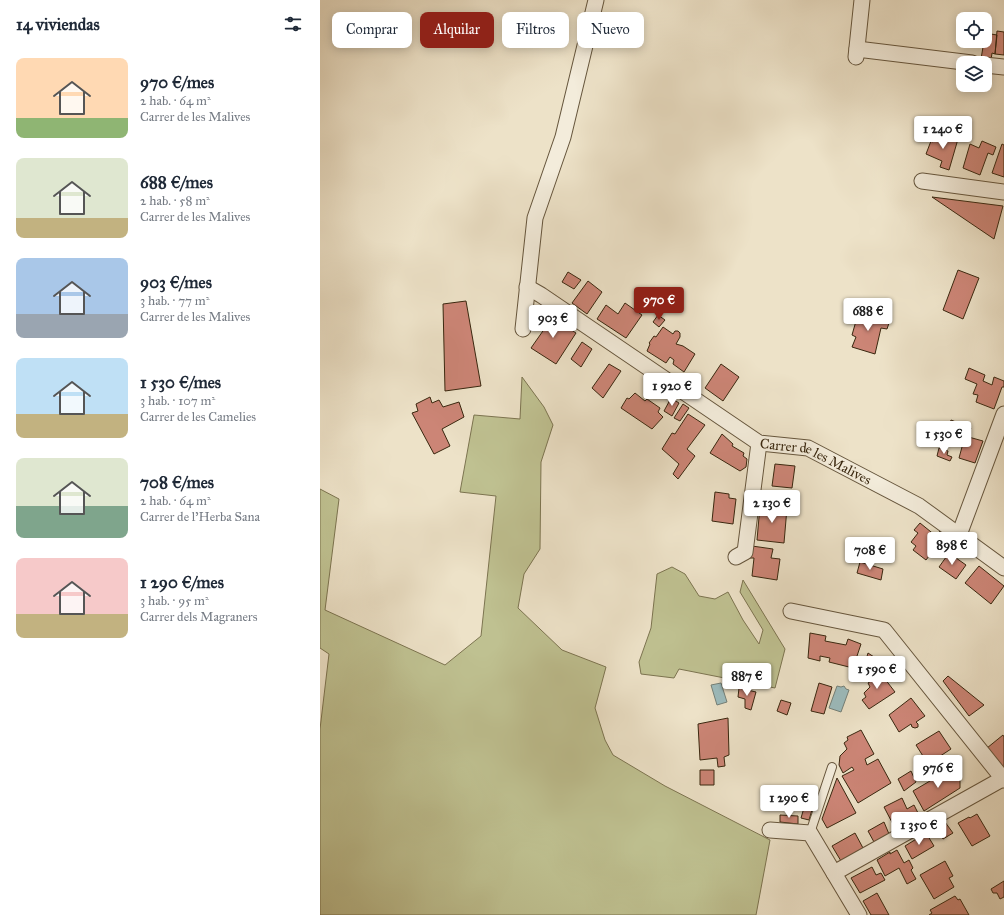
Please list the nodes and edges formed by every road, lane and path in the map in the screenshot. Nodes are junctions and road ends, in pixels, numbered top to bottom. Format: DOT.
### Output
graph roads {
  1 [pos="596,0"];
  2 [pos="862,0"];
  3 [pos="956,62"];
  4 [pos="992,66"];
  5 [pos="1004,67"];
  6 [pos="922,181"];
  7 [pos="1004,192"];
  8 [pos="527,287"];
  9 [pos="522,329"];
  10 [pos="1004,414"];
  11 [pos="759,443"];
  12 [pos="999,445"];
  13 [pos="959,535"];
  14 [pos="736,558"];
  15 [pos="1004,568"];
  16 [pos="791,611"];
  17 [pos="832,767"];
  18 [pos="1004,779"];
  19 [pos="770,830"];
  20 [pos="810,833"];
  21 [pos="834,872"];
  22 [pos="859,915"];
  1 -- 8 [label="street"];
  2 -- 3 [label="street"];
  4 -- 5 [label="street"];
  6 -- 7 [label="street"];
  8 -- 9 [label="street"];
  8 -- 11 [label="street, Carrer de les Malives"];
  10 -- 12 [label="street"];
  11 -- 13 [label="street, Carrer de les Malives"];
  11 -- 14 [label="street"];
  12 -- 13 [label="street"];
  13 -- 15 [label="street, Carrer de les Malives"];
  16 -- 18 [label="street"];
  17 -- 20 [label="lane"];
  18 -- 21 [label="street"];
  19 -- 20 [label="street"];
  20 -- 21 [label="street"];
  21 -- 22 [label="street"];
}
